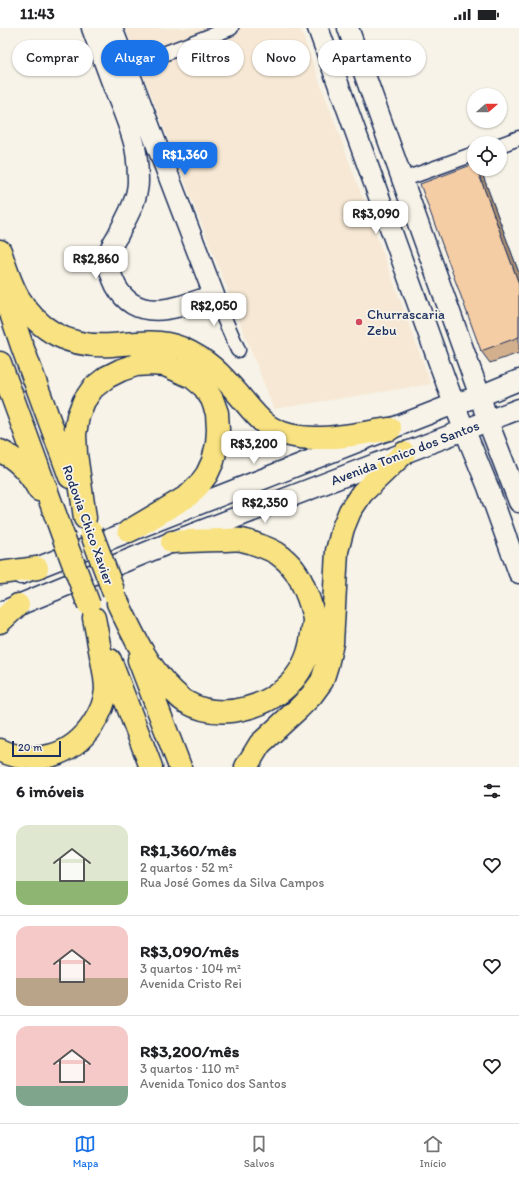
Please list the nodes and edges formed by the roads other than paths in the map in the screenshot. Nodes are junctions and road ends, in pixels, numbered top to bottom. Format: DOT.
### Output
graph roads {
  1 [pos="92,28"];
  2 [pos="112,28"];
  3 [pos="231,28"];
  4 [pos="318,28"];
  5 [pos="348,28"];
  6 [pos="114,40"];
  7 [pos="101,43"];
  8 [pos="169,52"];
  9 [pos="119,76"];
  10 [pos="120,76"];
  11 [pos="519,138"];
  12 [pos="507,142"];
  13 [pos="467,157"];
  14 [pos="402,180"];
  15 [pos="0,251"];
  16 [pos="0,282"];
  17 [pos="214,295"];
  18 [pos="238,350"];
  19 [pos="0,363"];
  20 [pos="519,380"];
  21 [pos="480,396"];
  22 [pos="454,404"];
  23 [pos="519,409"];
  24 [pos="488,422"];
  25 [pos="390,429"];
  26 [pos="464,431"];
  27 [pos="0,451"];
  28 [pos="404,453"];
  29 [pos="519,502"];
  30 [pos="88,525"];
  31 [pos="129,531"];
  32 [pos="65,540"];
  33 [pos="172,542"];
  34 [pos="37,568"];
  35 [pos="0,573"];
  36 [pos="519,573"];
  37 [pos="0,581"];
  38 [pos="116,598"];
  39 [pos="9,609"];
  40 [pos="92,611"];
  41 [pos="0,622"];
  42 [pos="0,750"];
  43 [pos="151,767"];
  44 [pos="180,767"];
  45 [pos="246,767"];
  1 -- 7 [label="street"];
  2 -- 6 [label="street"];
  3 -- 8 [label="street"];
  4 -- 22 [label="street"];
  5 -- 14 [label="street"];
  9 -- 17 [label="street"];
  10 -- 17 [label="street"];
  11 -- 12 [label="street"];
  13 -- 14 [label="street"];
  14 -- 21 [label="street"];
  15 -- 25 [label="highway"];
  16 -- 30 [label="highway, Rodovia Chico Xavier"];
  17 -- 18 [label="street"];
  19 -- 32 [label="highway, Rodovia Chico Xavier"];
  20 -- 21 [label="street, Avenida Tonico dos Santos"];
  21 -- 22 [label="street, Avenida Tonico dos Santos"];
  21 -- 24 [label="street"];
  22 -- 25 [label="street, Avenida Tonico dos Santos"];
  22 -- 26 [label="street"];
  23 -- 24 [label="street, Avenida Tonico dos Santos"];
  24 -- 26 [label="street, Avenida Tonico dos Santos"];
  24 -- 29 [label="street"];
  25 -- 31 [label="street, Avenida Tonico dos Santos"];
  26 -- 28 [label="street, Avenida Tonico dos Santos"];
  26 -- 36 [label="street"];
  27 -- 32 [label="highway"];
  28 -- 33 [label="street, Avenida Tonico dos Santos"];
  28 -- 45 [label="highway"];
  30 -- 31 [label="highway"];
  30 -- 38 [label="highway, Rodovia Chico Xavier, bridge"];
  31 -- 34 [label="street, Avenida Tonico dos Santos"];
  32 -- 40 [label="highway, Rodovia Chico Xavier, bridge"];
  33 -- 38 [label="highway"];
  33 -- 39 [label="street, Avenida Tonico dos Santos"];
  34 -- 35 [label="highway"];
  34 -- 37 [label="street, Avenida Tonico dos Santos"];
  38 -- 44 [label="highway, Rodovia Chico Xavier"];
  39 -- 41 [label="highway"];
  40 -- 42 [label="highway"];
  40 -- 43 [label="highway, Rodovia Chico Xavier"];
}
